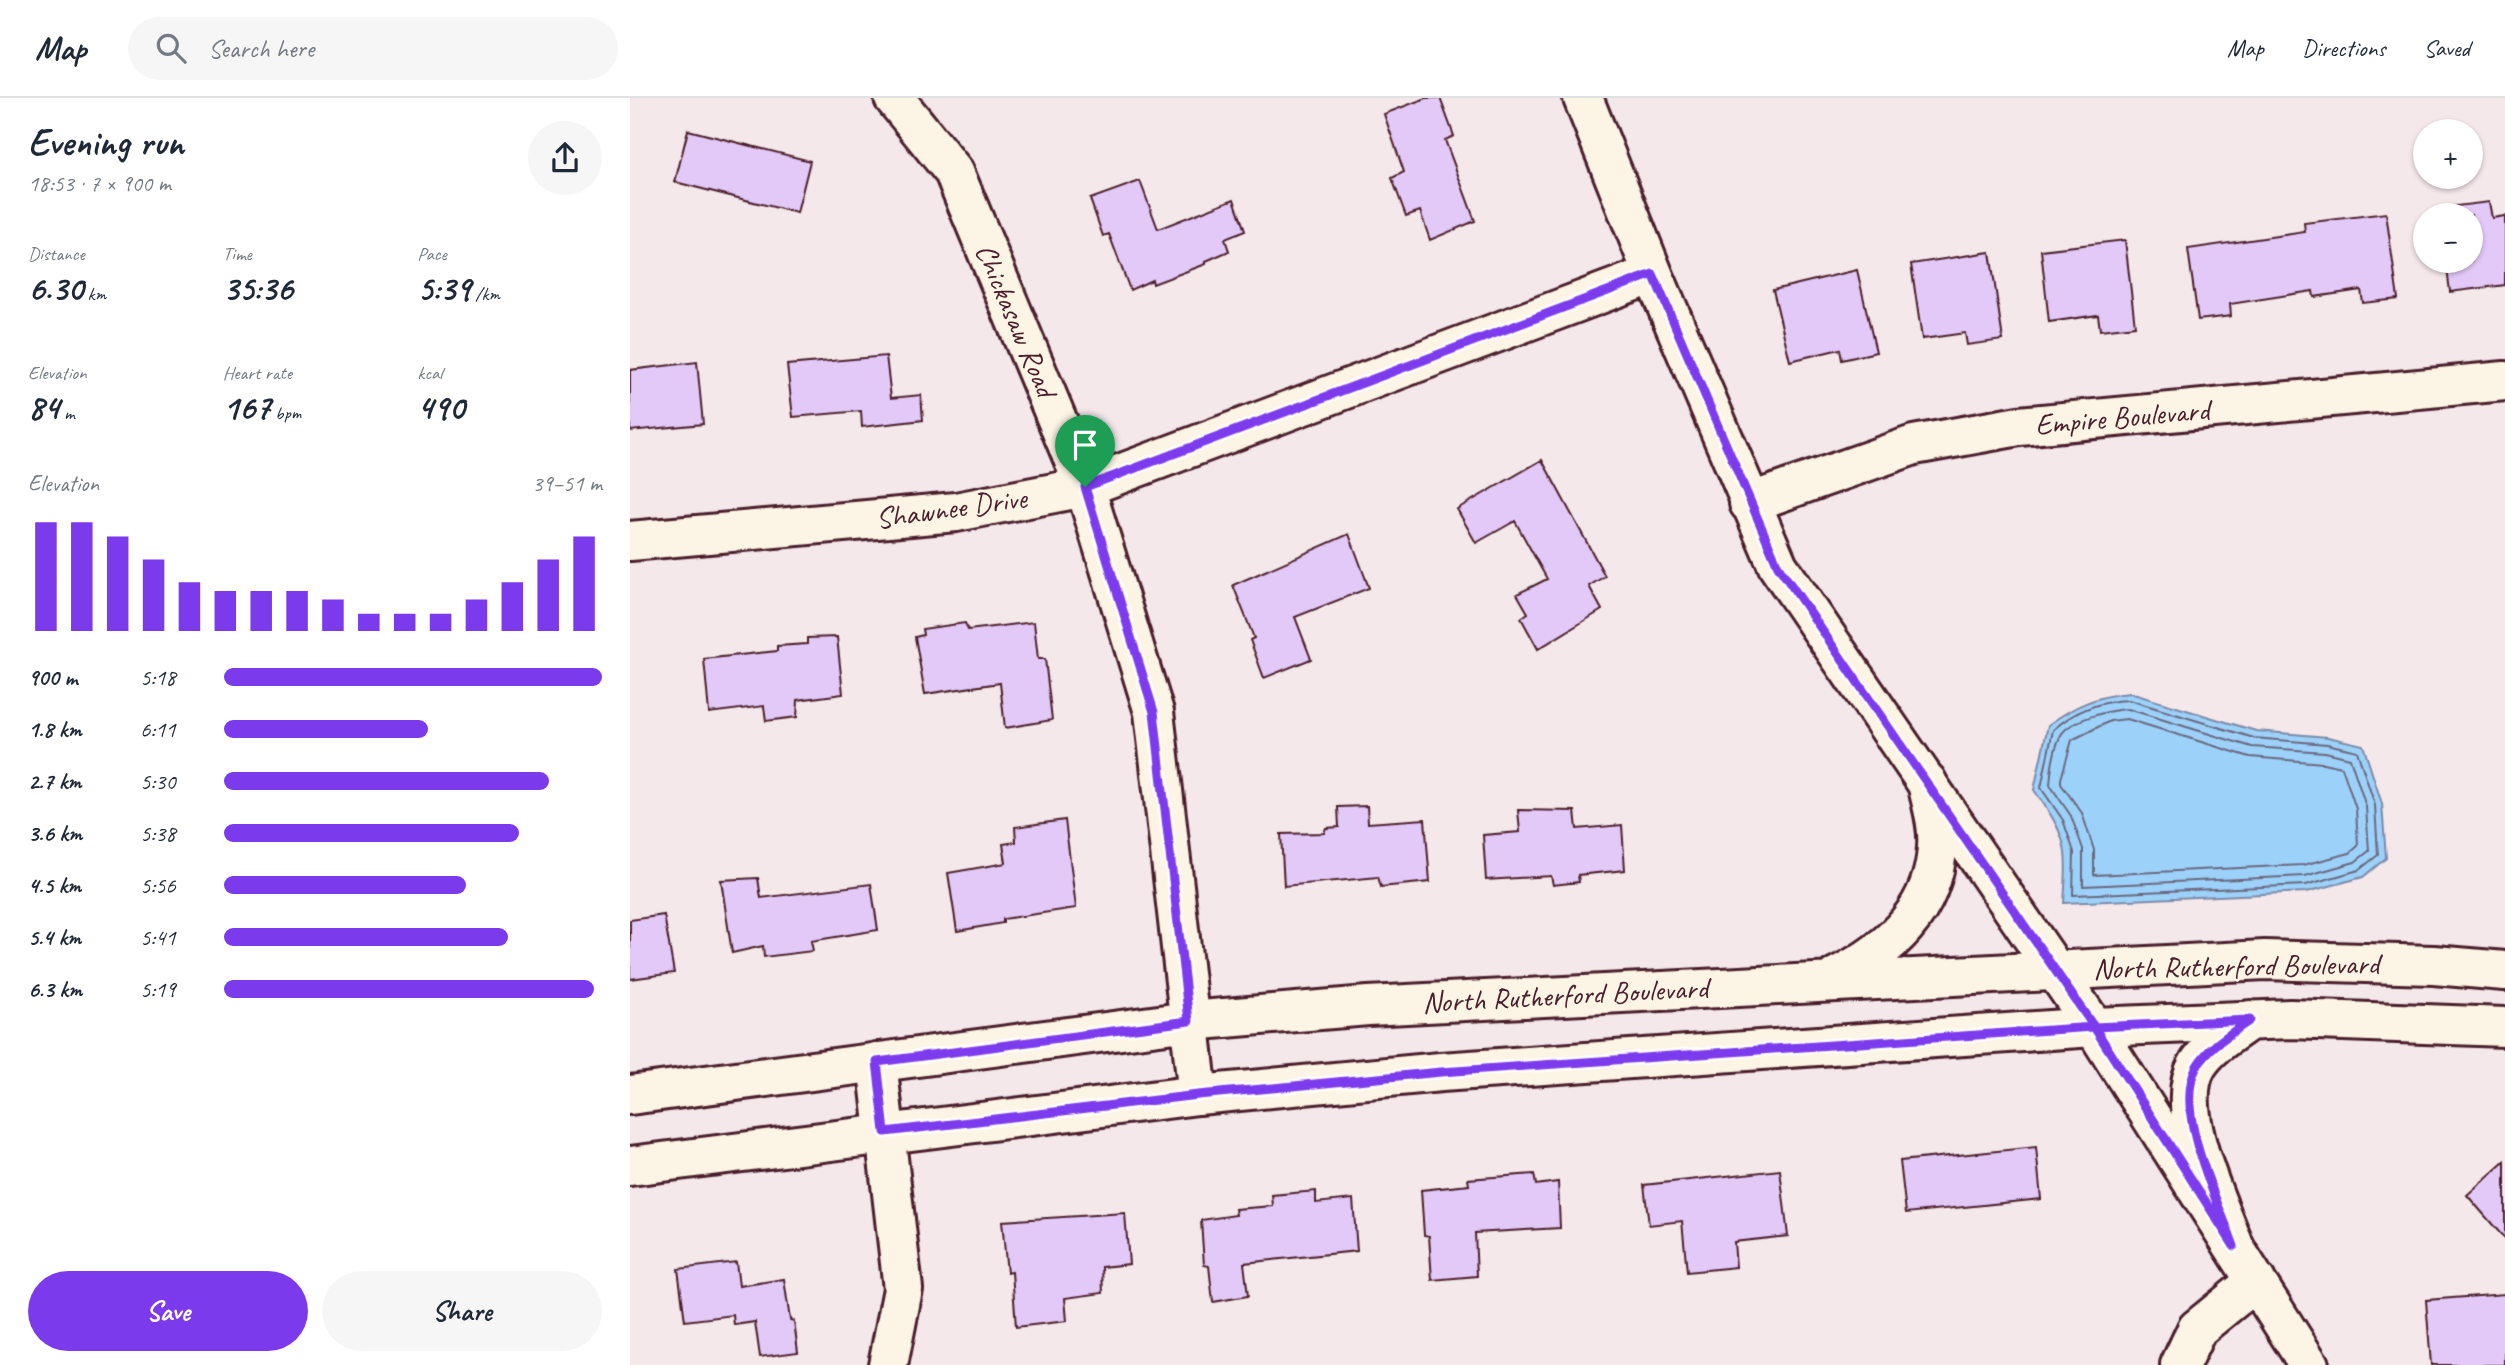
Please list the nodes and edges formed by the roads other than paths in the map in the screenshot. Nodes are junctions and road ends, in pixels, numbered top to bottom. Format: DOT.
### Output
graph roads {
  1 [pos="894,98"];
  2 [pos="1583,98"];
  3 [pos="1653,274"];
  4 [pos="2505,381"];
  5 [pos="1085,487"];
  6 [pos="1749,503"];
  7 [pos="630,541"];
  8 [pos="1927,782"];
  9 [pos="2055,970"];
  10 [pos="2505,971"];
  11 [pos="1828,981"];
  12 [pos="2250,1020"];
  13 [pos="1189,1021"];
  14 [pos="2094,1027"];
  15 [pos="2505,1027"];
  16 [pos="877,1062"];
  17 [pos="630,1095"];
  18 [pos="1198,1095"];
  19 [pos="885,1132"];
  20 [pos="630,1166"];
  21 [pos="2234,1246"];
  22 [pos="2256,1281"];
  23 [pos="888,1365"];
  24 [pos="2180,1365"];
  25 [pos="2309,1365"];
  1 -- 5 [label="street, Chickasaw Road"];
  2 -- 3 [label="street"];
  3 -- 5 [label="street, Shawnee Drive"];
  3 -- 6 [label="street"];
  4 -- 6 [label="street, Empire Boulevard"];
  5 -- 7 [label="street, Shawnee Drive"];
  5 -- 13 [label="street, Chickasaw Road"];
  6 -- 8 [label="street"];
  8 -- 9 [label="street"];
  8 -- 11 [label="street"];
  9 -- 10 [label="street, North Rutherford Boulevard"];
  9 -- 11 [label="street, North Rutherford Boulevard"];
  9 -- 14 [label="street"];
  11 -- 13 [label="street, North Rutherford Boulevard"];
  12 -- 14 [label="street, North Rutherford Boulevard"];
  12 -- 15 [label="street, North Rutherford Boulevard"];
  12 -- 21 [label="street"];
  13 -- 16 [label="street, North Rutherford Boulevard"];
  13 -- 18 [label="street, Chickasaw Road"];
  14 -- 18 [label="street, North Rutherford Boulevard"];
  14 -- 21 [label="street"];
  16 -- 17 [label="street, North Rutherford Boulevard"];
  16 -- 19 [label="street"];
  18 -- 19 [label="street, North Rutherford Boulevard"];
  19 -- 20 [label="street, North Rutherford Boulevard"];
  19 -- 23 [label="street"];
  21 -- 22 [label="street"];
  22 -- 24 [label="street"];
  22 -- 25 [label="street"];
}
